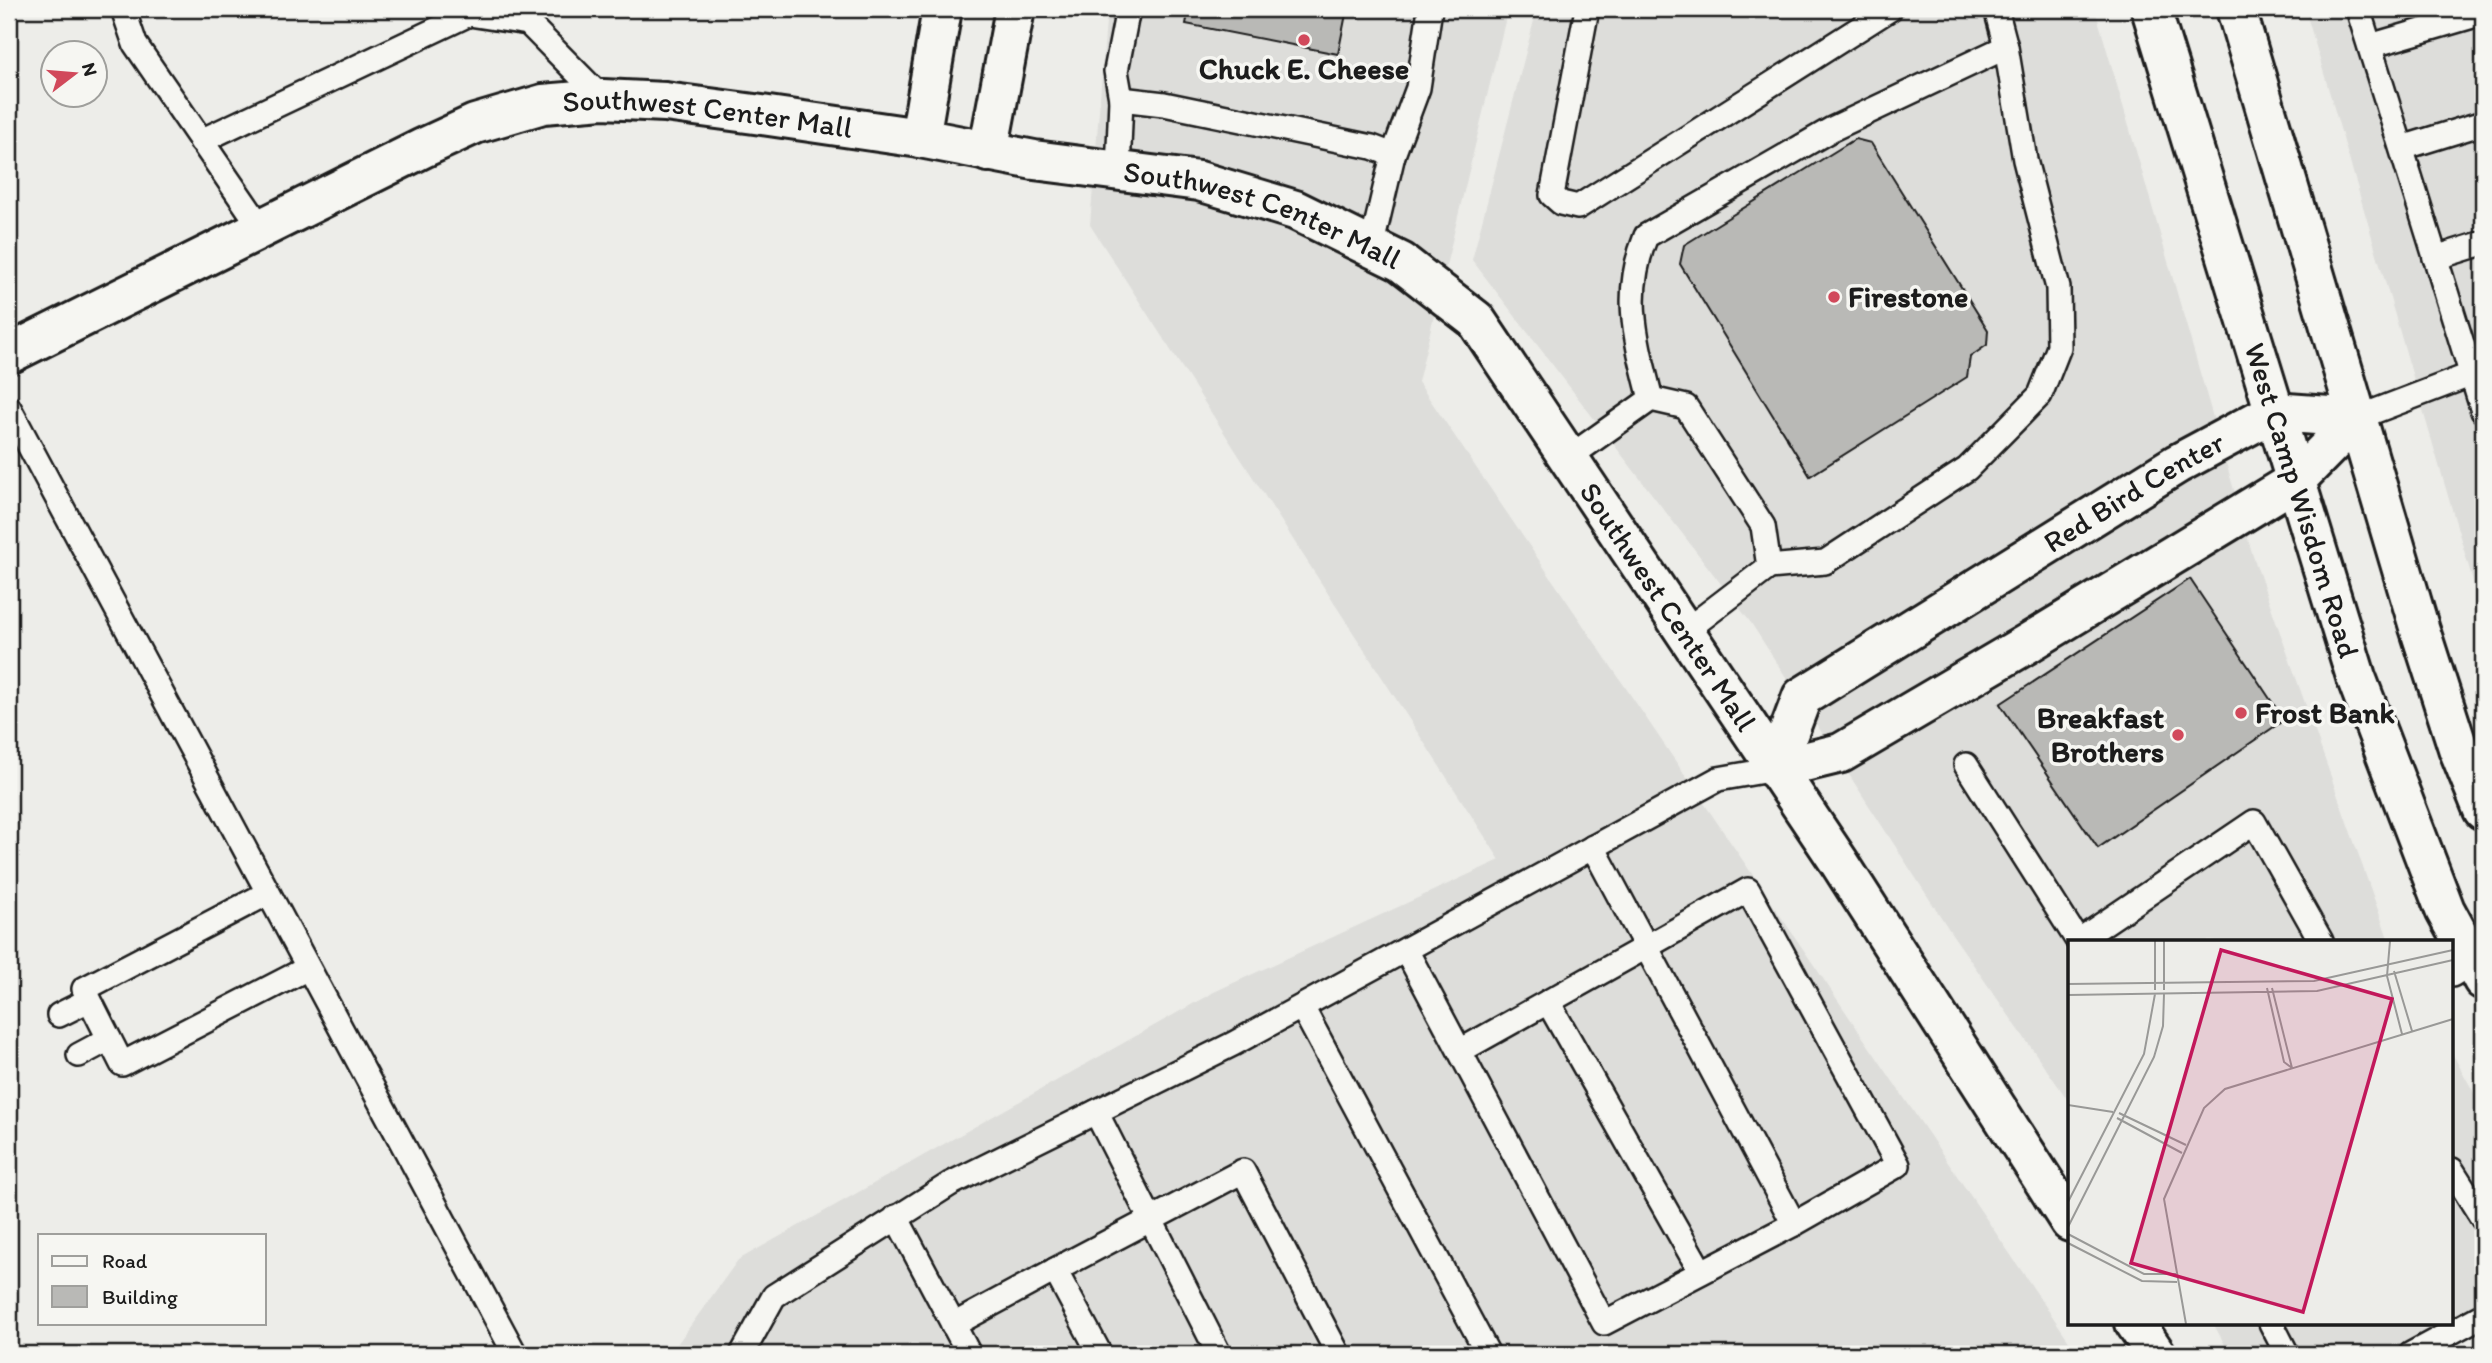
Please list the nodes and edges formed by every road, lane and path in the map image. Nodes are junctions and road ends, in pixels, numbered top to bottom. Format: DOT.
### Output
graph roads {
  1 [pos="123,9"];
  2 [pos="942,9"];
  3 [pos="1015,9"];
  4 [pos="1128,9"];
  5 [pos="1430,9"];
  6 [pos="1587,9"];
  7 [pos="1891,9"];
  8 [pos="1996,9"];
  9 [pos="2151,9"];
  10 [pos="2236,9"];
  11 [pos="2358,9"];
  12 [pos="2483,13"];
  13 [pos="2370,46"];
  14 [pos="2006,47"];
  15 [pos="603,99"];
  16 [pos="1121,99"];
  17 [pos="2483,123"];
  18 [pos="920,138"];
  19 [pos="201,141"];
  20 [pos="2402,148"];
  21 [pos="988,152"];
  22 [pos="1393,155"];
  23 [pos="1118,171"];
  24 [pos="260,226"];
  25 [pos="2483,243"];
  26 [pos="1371,248"];
  27 [pos="2435,258"];
  28 [pos="11,347"];
  29 [pos="2477,372"];
  30 [pos="1651,399"];
  31 [pos="9,408"];
  32 [pos="2483,411"];
  33 [pos="2274,412"];
  34 [pos="2357,418"];
  35 [pos="1568,458"];
  36 [pos="2295,481"];
  37 [pos="1769,567"];
  38 [pos="1684,632"];
  39 [pos="1966,765"];
  40 [pos="1775,769"];
  41 [pos="2479,787"];
  42 [pos="1593,847"];
  43 [pos="268,893"];
  44 [pos="2077,940"];
  45 [pos="2079,940"];
  46 [pos="2320,940"];
  47 [pos="1646,947"];
  48 [pos="1406,950"];
  49 [pos="308,968"];
  50 [pos="2469,972"];
  51 [pos="89,1000"];
  52 [pos="1548,1002"];
  53 [pos="1302,1007"];
  54 [pos="59,1015"];
  55 [pos="109,1039"];
  56 [pos="1460,1051"];
  57 [pos="79,1055"];
  58 [pos="1096,1112"];
  59 [pos="2454,1173"];
  60 [pos="2060,1185"];
  61 [pos="2068,1215"];
  62 [pos="896,1217"];
  63 [pos="2483,1219"];
  64 [pos="1150,1220"];
  65 [pos="1794,1224"];
  66 [pos="1055,1270"];
  67 [pos="1701,1272"];
  68 [pos="2483,1315"];
  69 [pos="2136,1324"];
  70 [pos="2272,1324"];
  71 [pos="953,1325"];
  72 [pos="515,1354"];
  73 [pos="742,1354"];
  74 [pos="969,1354"];
  75 [pos="1100,1354"];
  76 [pos="1219,1354"];
  77 [pos="1338,1354"];
  78 [pos="1488,1354"];
  79 [pos="2155,1354"];
  80 [pos="2287,1354"];
  81 [pos="2411,1354"];
  1 -- 19 [label="lane"];
  2 -- 18 [label="street"];
  3 -- 21 [label="street"];
  4 -- 16 [label="lane"];
  5 -- 22 [label="lane"];
  6 -- 7 [label="lane"];
  8 -- 14 [label="lane"];
  9 -- 33 [label="street, West Camp Wisdom Road"];
  10 -- 34 [label="street"];
  11 -- 13 [label="lane"];
  12 -- 13 [label="lane"];
  13 -- 20 [label="lane"];
  14 -- 30 [label="lane"];
  14 -- 37 [label="lane"];
  15 -- 18 [label="street, Southwest Center Mall"];
  15 -- 19 [label="lane"];
  15 -- 24 [label="street, Southwest Center Mall"];
  16 -- 22 [label="lane"];
  16 -- 23 [label="lane"];
  17 -- 20 [label="lane"];
  18 -- 21 [label="street, Southwest Center Mall"];
  19 -- 24 [label="lane"];
  20 -- 27 [label="lane"];
  21 -- 23 [label="street, Southwest Center Mall"];
  22 -- 26 [label="lane"];
  23 -- 26 [label="street, Southwest Center Mall"];
  24 -- 28 [label="street, Southwest Center Mall"];
  25 -- 27 [label="lane"];
  26 -- 35 [label="street, Southwest Center Mall"];
  27 -- 29 [label="lane"];
  29 -- 32 [label="lane"];
  29 -- 34 [label="lane"];
  30 -- 35 [label="lane"];
  30 -- 37 [label="lane"];
  31 -- 43 [label="lane"];
  33 -- 34 [label="street"];
  33 -- 36 [label="street, West Camp Wisdom Road"];
  33 -- 40 [label="street, Red Bird Center"];
  34 -- 36 [label="street"];
  34 -- 41 [label="street"];
  35 -- 38 [label="street, Southwest Center Mall"];
  36 -- 40 [label="street"];
  36 -- 50 [label="street, West Camp Wisdom Road"];
  37 -- 38 [label="lane"];
  38 -- 40 [label="street, Southwest Center Mall"];
  39 -- 44 [label="lane"];
  40 -- 42 [label="lane"];
  40 -- 60 [label="street, Southwest Center Mall"];
  42 -- 47 [label="lane"];
  42 -- 48 [label="lane"];
  43 -- 49 [label="lane"];
  43 -- 51 [label="lane"];
  45 -- 46 [label="lane"];
  47 -- 52 [label="lane"];
  47 -- 65 [label="lane"];
  47 -- 65 [label="lane"];
  48 -- 53 [label="lane"];
  48 -- 56 [label="lane"];
  49 -- 55 [label="lane"];
  49 -- 72 [label="lane"];
  51 -- 54 [label="lane"];
  51 -- 55 [label="lane"];
  52 -- 56 [label="lane"];
  52 -- 67 [label="lane"];
  53 -- 58 [label="lane"];
  53 -- 78 [label="lane"];
  55 -- 57 [label="lane"];
  56 -- 67 [label="lane"];
  58 -- 62 [label="lane"];
  58 -- 64 [label="lane"];
  59 -- 63 [label="lane"];
  60 -- 61 [label="street, Southwest Center Mall"];
  62 -- 71 [label="lane"];
  62 -- 73 [label="lane"];
  64 -- 66 [label="lane"];
  64 -- 76 [label="lane"];
  64 -- 77 [label="lane"];
  65 -- 67 [label="lane"];
  66 -- 71 [label="lane"];
  66 -- 75 [label="lane"];
  68 -- 81 [label="lane"];
  69 -- 79 [label="street"];
  70 -- 80 [label="lane"];
  71 -- 74 [label="lane"];
}
